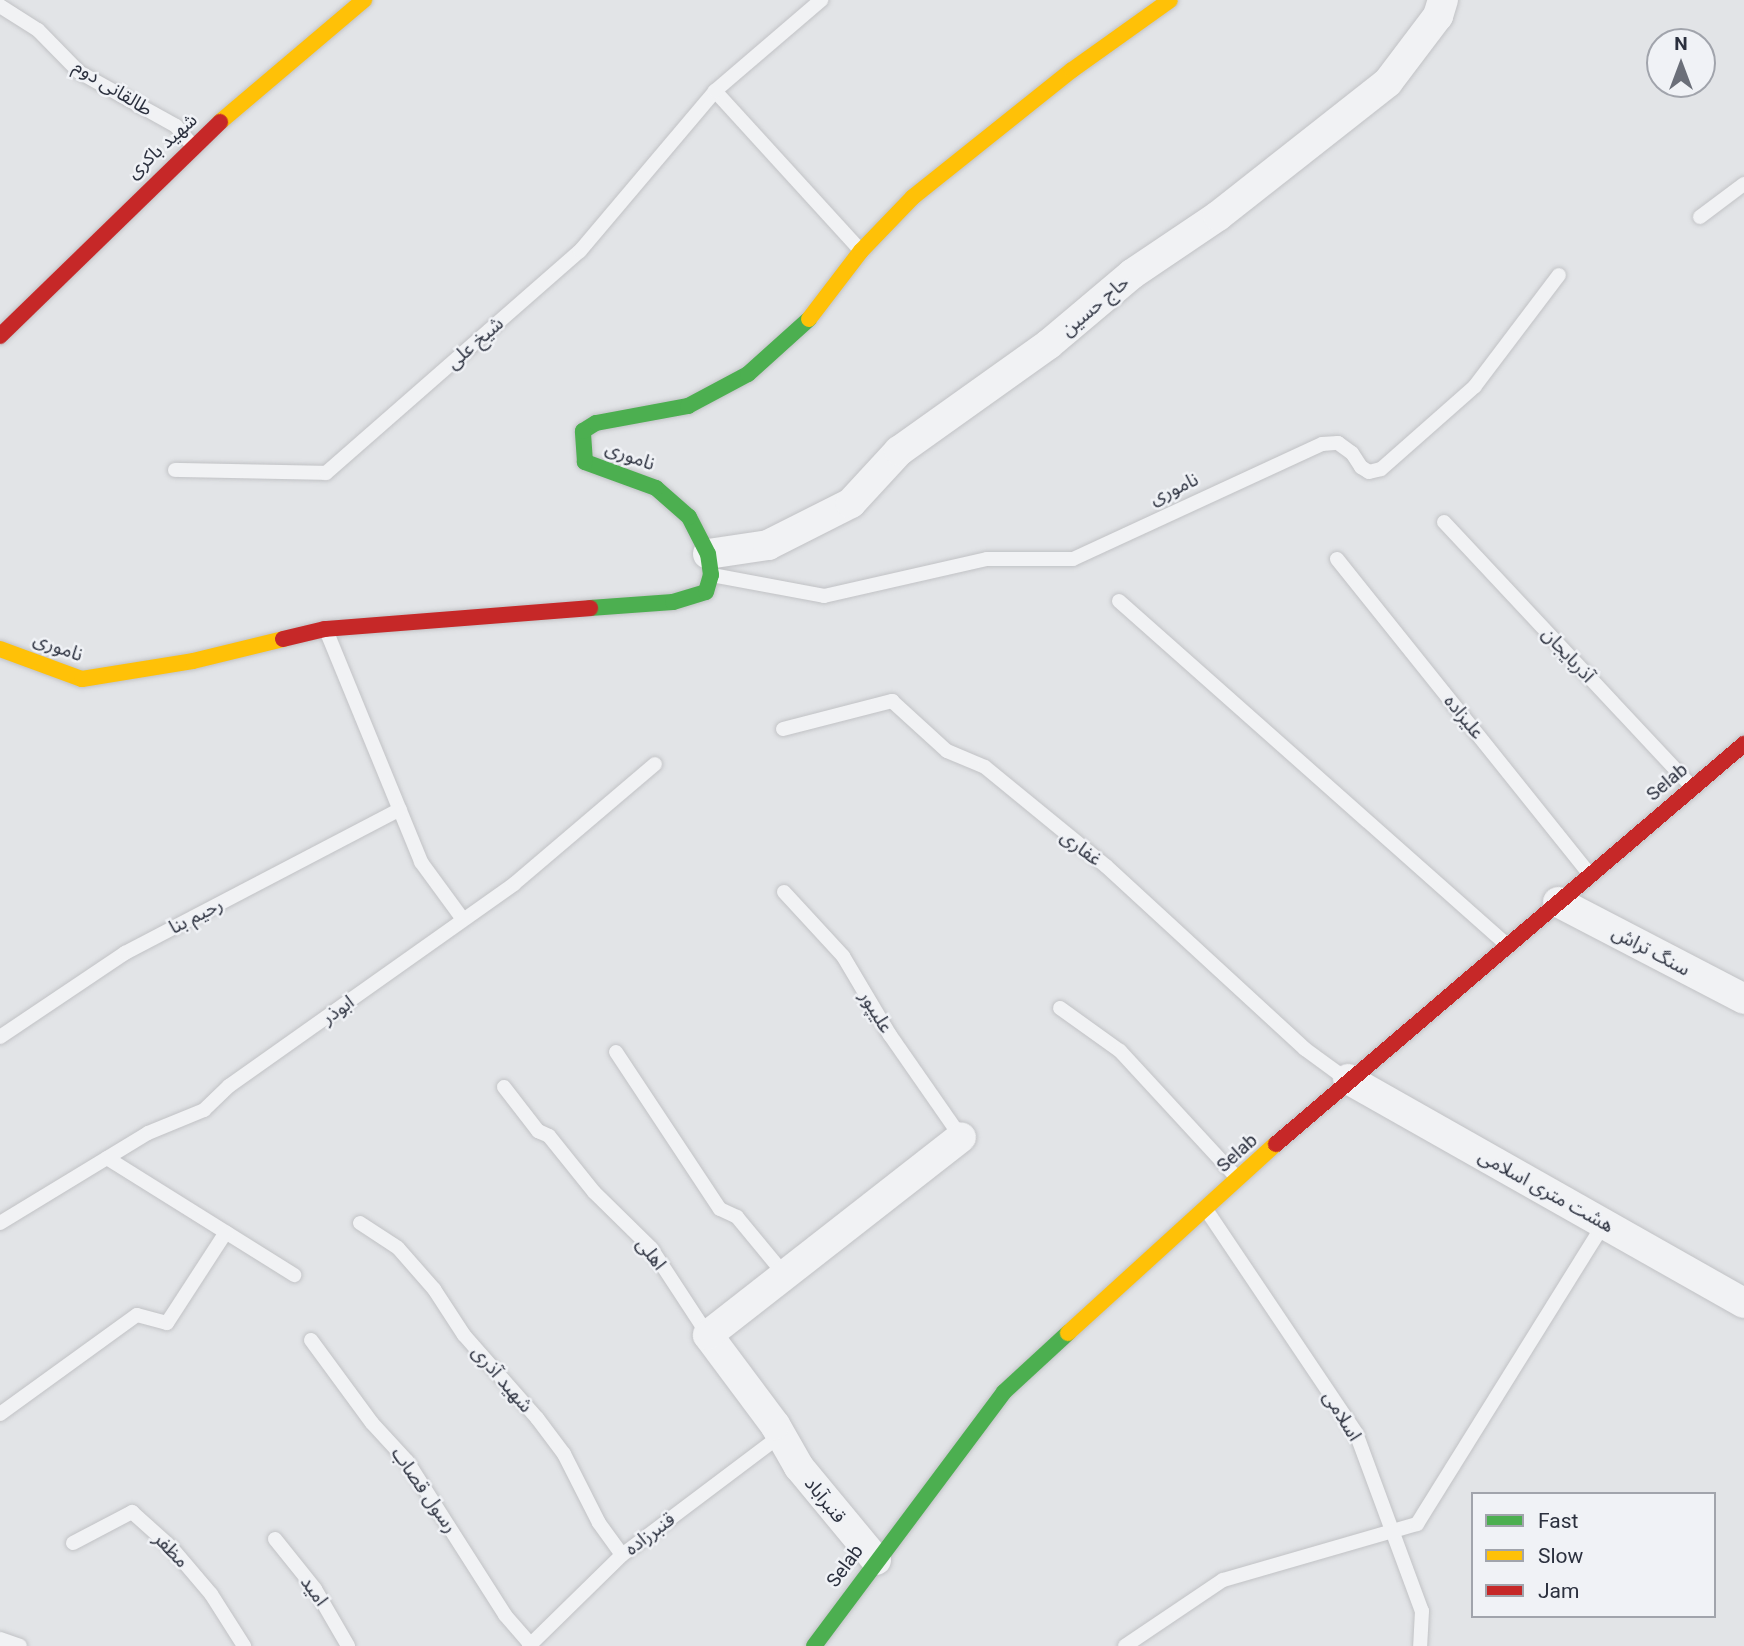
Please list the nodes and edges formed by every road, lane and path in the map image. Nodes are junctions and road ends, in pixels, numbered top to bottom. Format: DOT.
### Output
graph roads {
  1 [pos="364,0"];
  2 [pos="821,0"];
  3 [pos="1170,0"];
  4 [pos="1443,0"];
  5 [pos="0,6"];
  6 [pos="715,91"];
  7 [pos="192,145"];
  8 [pos="1744,184"];
  9 [pos="1700,217"];
  10 [pos="861,251"];
  11 [pos="1559,275"];
  12 [pos="0,336"];
  13 [pos="175,470"];
  14 [pos="1444,522"];
  15 [pos="1337,559"];
  16 [pos="709,564"];
  17 [pos="1119,601"];
  18 [pos="325,629"];
  19 [pos="0,649"];
  20 [pos="783,729"];
  21 [pos="1744,744"];
  22 [pos="655,764"];
  23 [pos="1693,788"];
  24 [pos="400,809"];
  25 [pos="1590,874"];
  26 [pos="783,892"];
  27 [pos="1558,902"];
  28 [pos="462,918"];
  29 [pos="1507,945"];
  30 [pos="1744,999"];
  31 [pos="1060,1008"];
  32 [pos="0,1037"];
  33 [pos="616,1052"];
  34 [pos="1348,1079"];
  35 [pos="504,1087"];
  36 [pos="961,1137"];
  37 [pos="107,1158"];
  38 [pos="1239,1180"];
  39 [pos="1206,1210"];
  40 [pos="0,1223"];
  41 [pos="360,1223"];
  42 [pos="1604,1224"];
  43 [pos="226,1232"];
  44 [pos="294,1275"];
  45 [pos="785,1275"];
  46 [pos="1744,1303"];
  47 [pos="708,1335"];
  48 [pos="312,1340"];
  49 [pos="0,1414"];
  50 [pos="781,1435"];
  51 [pos="1392,1531"];
  52 [pos="275,1539"];
  53 [pos="73,1543"];
  54 [pos="622,1555"];
  55 [pos="876,1560"];
  56 [pos="0,1639"];
  57 [pos="530,1645"];
  58 [pos="20,1646"];
  59 [pos="244,1646"];
  60 [pos="348,1646"];
  61 [pos="814,1646"];
  62 [pos="1125,1646"];
  63 [pos="1420,1646"];
  1 -- 7 [label="street, شهید باکری"];
  2 -- 6 [label="lane, شیخ علی"];
  3 -- 10 [label="street, ناموری"];
  4 -- 16 [label="street, حاج حسین"];
  5 -- 7 [label="lane, طالقانی دوم"];
  6 -- 10 [label="lane"];
  6 -- 13 [label="lane, شیخ علی"];
  7 -- 12 [label="street, شهید باکری"];
  8 -- 9 [label="lane"];
  10 -- 16 [label="street, ناموری"];
  11 -- 16 [label="lane, ناموری"];
  14 -- 23 [label="lane, آذربایجان"];
  15 -- 25 [label="lane, علیزاده"];
  16 -- 18 [label="street, ناموری"];
  17 -- 29 [label="lane"];
  18 -- 19 [label="street, ناموری"];
  18 -- 24 [label="lane"];
  20 -- 34 [label="lane, غفاری"];
  21 -- 23 [label="street, Selab"];
  22 -- 28 [label="lane, ابوذر"];
  23 -- 25 [label="street, Selab"];
  24 -- 28 [label="lane"];
  24 -- 32 [label="lane, رحیم بنا"];
  25 -- 27 [label="street, Selab"];
  26 -- 36 [label="lane, علیپور"];
  27 -- 29 [label="street, Selab"];
  27 -- 30 [label="street, سنگ تراش"];
  28 -- 37 [label="lane, ابوذر"];
  29 -- 34 [label="street, Selab"];
  31 -- 38 [label="lane"];
  33 -- 45 [label="lane"];
  34 -- 38 [label="street, Selab"];
  34 -- 42 [label="street, هشت متری اسلامی"];
  35 -- 47 [label="lane, اهلی"];
  36 -- 45 [label="street"];
  37 -- 40 [label="lane, ابوذر"];
  37 -- 43 [label="lane"];
  38 -- 39 [label="street, Selab"];
  39 -- 51 [label="lane, اسلامی"];
  39 -- 55 [label="street, Selab"];
  41 -- 54 [label="lane, شهید آذری"];
  42 -- 46 [label="street, هشت متری اسلامی"];
  42 -- 51 [label="lane"];
  43 -- 44 [label="lane"];
  43 -- 49 [label="lane"];
  45 -- 47 [label="street"];
  47 -- 50 [label="street, اهلی"];
  48 -- 57 [label="lane, رسول قصاب"];
  50 -- 54 [label="lane, قنبرزاده"];
  50 -- 55 [label="street, قنبرآباد"];
  51 -- 62 [label="lane"];
  51 -- 63 [label="lane, اسلامی"];
  52 -- 60 [label="lane, امید"];
  53 -- 59 [label="lane, مظفر"];
  54 -- 57 [label="lane, قنبرزاده"];
  55 -- 61 [label="street, Selab"];
  56 -- 58 [label="lane"];
}
